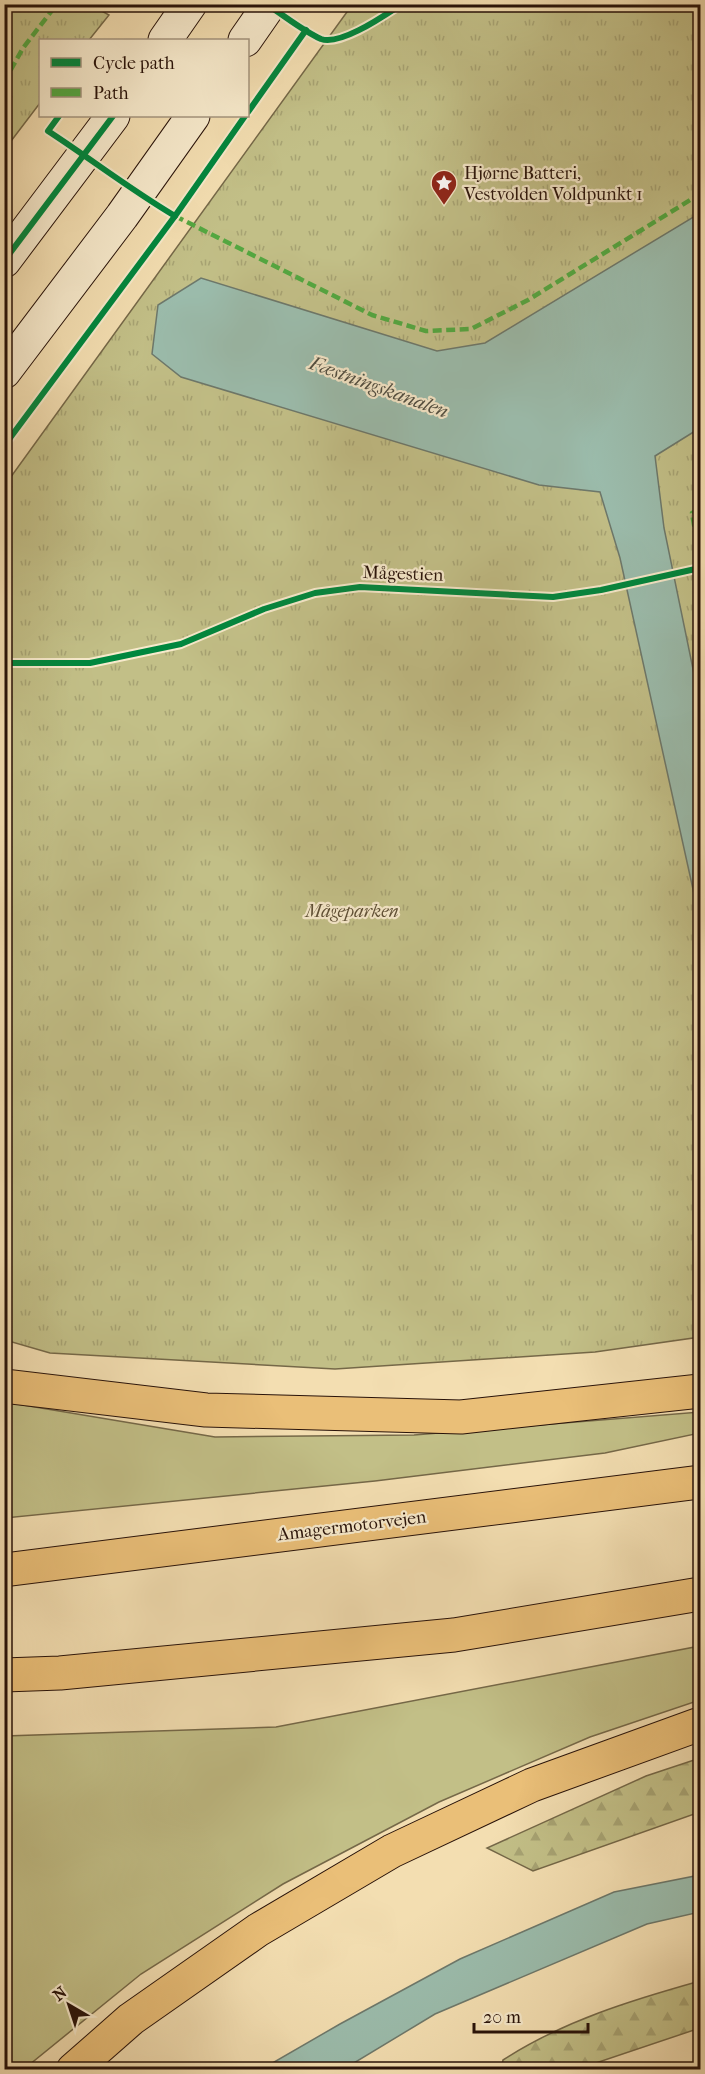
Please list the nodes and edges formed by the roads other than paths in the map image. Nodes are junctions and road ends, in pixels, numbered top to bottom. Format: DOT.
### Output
graph roads {
  1 [pos="190,4"];
  2 [pos="270,4"];
  3 [pos="166,39"];
  4 [pos="246,39"];
  5 [pos="112,117"];
  6 [pos="192,117"];
  7 [pos="4,261"];
  8 [pos="4,372"];
  9 [pos="4,1386"];
  10 [pos="700,1391"];
  11 [pos="700,1482"];
  12 [pos="4,1570"];
  13 [pos="700,1594"];
  14 [pos="4,1675"];
  15 [pos="700,1724"];
  16 [pos="73,2070"];
  1 -- 3 [label="main road"];
  2 -- 4 [label="main road"];
  5 -- 7 [label="main road"];
  6 -- 8 [label="main road"];
  9 -- 10 [label="highway"];
  11 -- 12 [label="highway, Amagermotorvejen"];
  13 -- 14 [label="highway"];
  15 -- 16 [label="highway"];
}
